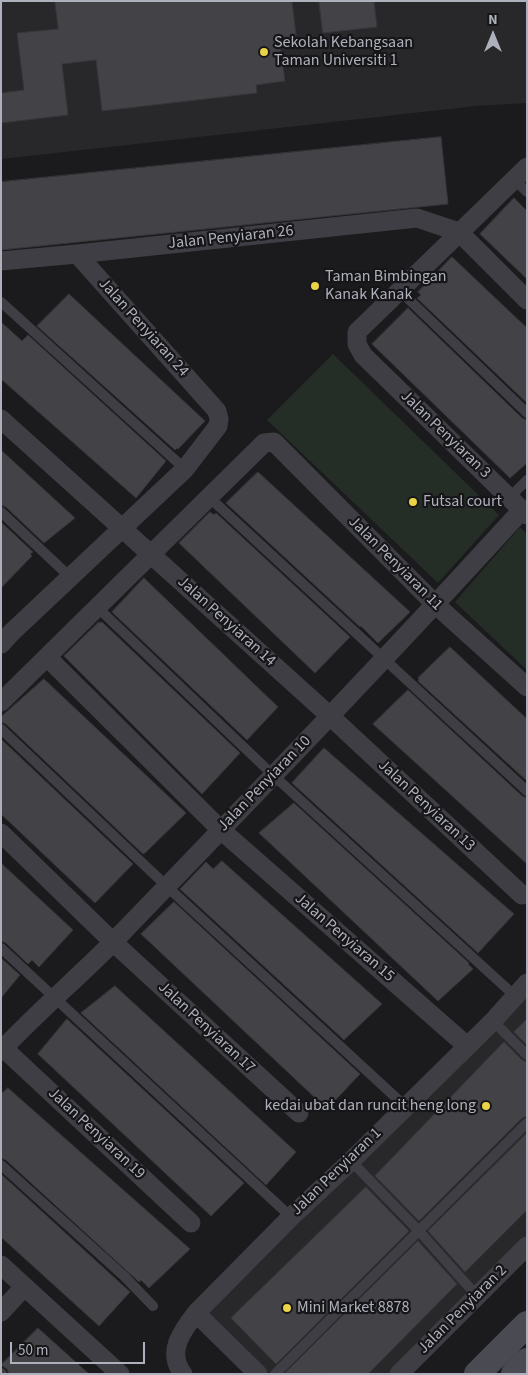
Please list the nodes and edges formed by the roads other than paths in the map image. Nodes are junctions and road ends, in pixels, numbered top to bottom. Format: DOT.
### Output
graph roads {
  1 [pos="522,180"];
  2 [pos="459,232"];
  3 [pos="77,254"];
  4 [pos="1,261"];
  5 [pos="400,290"];
  6 [pos="527,300"];
  7 [pos="1,302"];
  8 [pos="527,413"];
  9 [pos="1,419"];
  10 [pos="185,469"];
  11 [pos="527,480"];
  12 [pos="210,498"];
  13 [pos="519,508"];
  14 [pos="1,512"];
  15 [pos="122,528"];
  16 [pos="152,555"];
  17 [pos="70,576"];
  18 [pos="436,605"];
  19 [pos="98,608"];
  20 [pos="4,633"];
  21 [pos="47,657"];
  22 [pos="384,659"];
  23 [pos="527,687"];
  24 [pos="1,702"];
  25 [pos="330,716"];
  26 [pos="1,728"];
  27 [pos="273,775"];
  28 [pos="527,791"];
  29 [pos="221,830"];
  30 [pos="1,833"];
  31 [pos="166,886"];
  32 [pos="522,895"];
  33 [pos="113,942"];
  34 [pos="1,948"];
  35 [pos="521,990"];
  36 [pos="56,998"];
  37 [pos="493,1020"];
  38 [pos="467,1046"];
  39 [pos="2,1048"];
  40 [pos="527,1055"];
  41 [pos="405,1106"];
  42 [pos="299,1113"];
  43 [pos="527,1124"];
  44 [pos="351,1161"];
  45 [pos="1,1165"];
  46 [pos="291,1216"];
  47 [pos="191,1223"];
  48 [pos="419,1232"];
  49 [pos="527,1246"];
  50 [pos="1,1265"];
  51 [pos="24,1287"];
  52 [pos="477,1296"];
  53 [pos="153,1306"];
  54 [pos="1,1312"];
  55 [pos="196,1313"];
  56 [pos="527,1324"];
  57 [pos="527,1361"];
  58 [pos="120,1374"];
  59 [pos="183,1374"];
  60 [pos="258,1374"];
  61 [pos="276,1374"];
  62 [pos="399,1374"];
  63 [pos="477,1374"];
  64 [pos="514,1374"];
  1 -- 2 [label="street"];
  2 -- 3 [label="street, Jalan Penyiaran 26"];
  2 -- 5 [label="street"];
  2 -- 6 [label="street"];
  3 -- 4 [label="street, Jalan Penyiaran 26"];
  3 -- 10 [label="street, Jalan Penyiaran 24"];
  5 -- 8 [label="lane"];
  5 -- 13 [label="street, Jalan Penyiaran 3"];
  7 -- 10 [label="lane"];
  9 -- 15 [label="street, Jalan Penyiaran 14"];
  10 -- 15 [label="street"];
  11 -- 13 [label="lane"];
  12 -- 16 [label="street"];
  12 -- 18 [label="street, Jalan Penyiaran 11"];
  12 -- 22 [label="lane"];
  13 -- 18 [label="street, Jalan Penyiaran 10"];
  14 -- 17 [label="lane"];
  15 -- 16 [label="street, Jalan Penyiaran 14"];
  15 -- 17 [label="street"];
  16 -- 19 [label="street"];
  16 -- 25 [label="street, Jalan Penyiaran 14"];
  17 -- 20 [label="street"];
  18 -- 22 [label="street, Jalan Penyiaran 10"];
  18 -- 23 [label="street, Jalan Penyiaran 11"];
  19 -- 21 [label="street"];
  19 -- 27 [label="lane"];
  21 -- 24 [label="street"];
  21 -- 29 [label="street, Jalan Penyiaran 15"];
  22 -- 25 [label="street, Jalan Penyiaran 10"];
  22 -- 28 [label="lane"];
  25 -- 27 [label="street, Jalan Penyiaran 10"];
  25 -- 32 [label="street, Jalan Penyiaran 13"];
  26 -- 31 [label="lane"];
  27 -- 29 [label="street, Jalan Penyiaran 10"];
  27 -- 35 [label="lane"];
  29 -- 31 [label="street, Jalan Penyiaran 10"];
  29 -- 38 [label="street, Jalan Penyiaran 15"];
  30 -- 33 [label="street, Jalan Penyiaran 17"];
  31 -- 33 [label="street, Jalan Penyiaran 10"];
  31 -- 41 [label="lane"];
  33 -- 36 [label="street, Jalan Penyiaran 10"];
  33 -- 42 [label="street, Jalan Penyiaran 17"];
  34 -- 36 [label="lane"];
  35 -- 37 [label="street, Jalan Penyiaran 1"];
  36 -- 39 [label="street, Jalan Penyiaran 10"];
  36 -- 46 [label="lane"];
  37 -- 38 [label="street, Jalan Penyiaran 1"];
  37 -- 40 [label="lane"];
  38 -- 41 [label="street, Jalan Penyiaran 1"];
  39 -- 47 [label="street, Jalan Penyiaran 19"];
  41 -- 44 [label="street, Jalan Penyiaran 1"];
  43 -- 48 [label="lane"];
  44 -- 46 [label="street, Jalan Penyiaran 1"];
  44 -- 48 [label="lane"];
  45 -- 53 [label="lane"];
  46 -- 55 [label="street, Jalan Penyiaran 1"];
  48 -- 52 [label="lane"];
  48 -- 61 [label="lane"];
  49 -- 52 [label="street, Jalan Penyiaran 2"];
  50 -- 51 [label="street"];
  51 -- 54 [label="street"];
  51 -- 58 [label="street"];
  52 -- 62 [label="street, Jalan Penyiaran 2"];
  55 -- 59 [label="street, Jalan Penyiaran 1"];
  55 -- 60 [label="street"];
  56 -- 63 [label="main road"];
  57 -- 64 [label="main road"];
}
